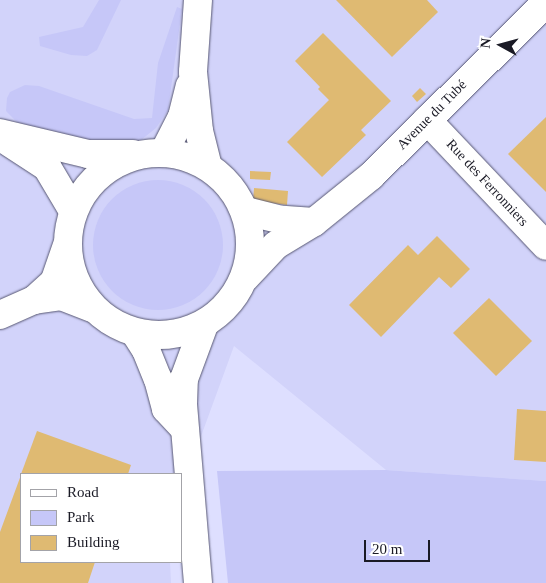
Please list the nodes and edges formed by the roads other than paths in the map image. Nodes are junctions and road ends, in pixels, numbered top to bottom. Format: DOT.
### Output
graph roads {
  1 [pos="198,0"];
  2 [pos="546,3"];
  3 [pos="193,72"];
  4 [pos="427,120"];
  5 [pos="0,133"];
  6 [pos="0,137"];
  7 [pos="153,153"];
  8 [pos="208,166"];
  9 [pos="74,211"];
  10 [pos="245,211"];
  11 [pos="314,222"];
  12 [pos="67,245"];
  13 [pos="546,246"];
  14 [pos="245,278"];
  15 [pos="34,300"];
  16 [pos="92,308"];
  17 [pos="0,315"];
  18 [pos="204,325"];
  19 [pos="135,333"];
  20 [pos="185,430"];
  21 [pos="198,583"];
  1 -- 3 [label="street"];
  2 -- 4 [label="street, Avenue du Tubé"];
  3 -- 7 [label="street"];
  3 -- 8 [label="street"];
  4 -- 11 [label="street, Avenue du Tubé"];
  4 -- 13 [label="street, Rue des Ferronniers"];
  5 -- 7 [label="street"];
  6 -- 9 [label="street"];
  7 -- 8 [label="street"];
  7 -- 9 [label="street"];
  8 -- 10 [label="street"];
  9 -- 12 [label="street"];
  10 -- 11 [label="street"];
  10 -- 14 [label="street"];
  11 -- 14 [label="street, Avenue du Tubé"];
  12 -- 15 [label="street"];
  12 -- 16 [label="street"];
  14 -- 18 [label="street"];
  15 -- 16 [label="street"];
  15 -- 17 [label="street"];
  16 -- 19 [label="street"];
  18 -- 19 [label="street"];
  18 -- 20 [label="street"];
  19 -- 20 [label="street"];
  20 -- 21 [label="street"];
}
